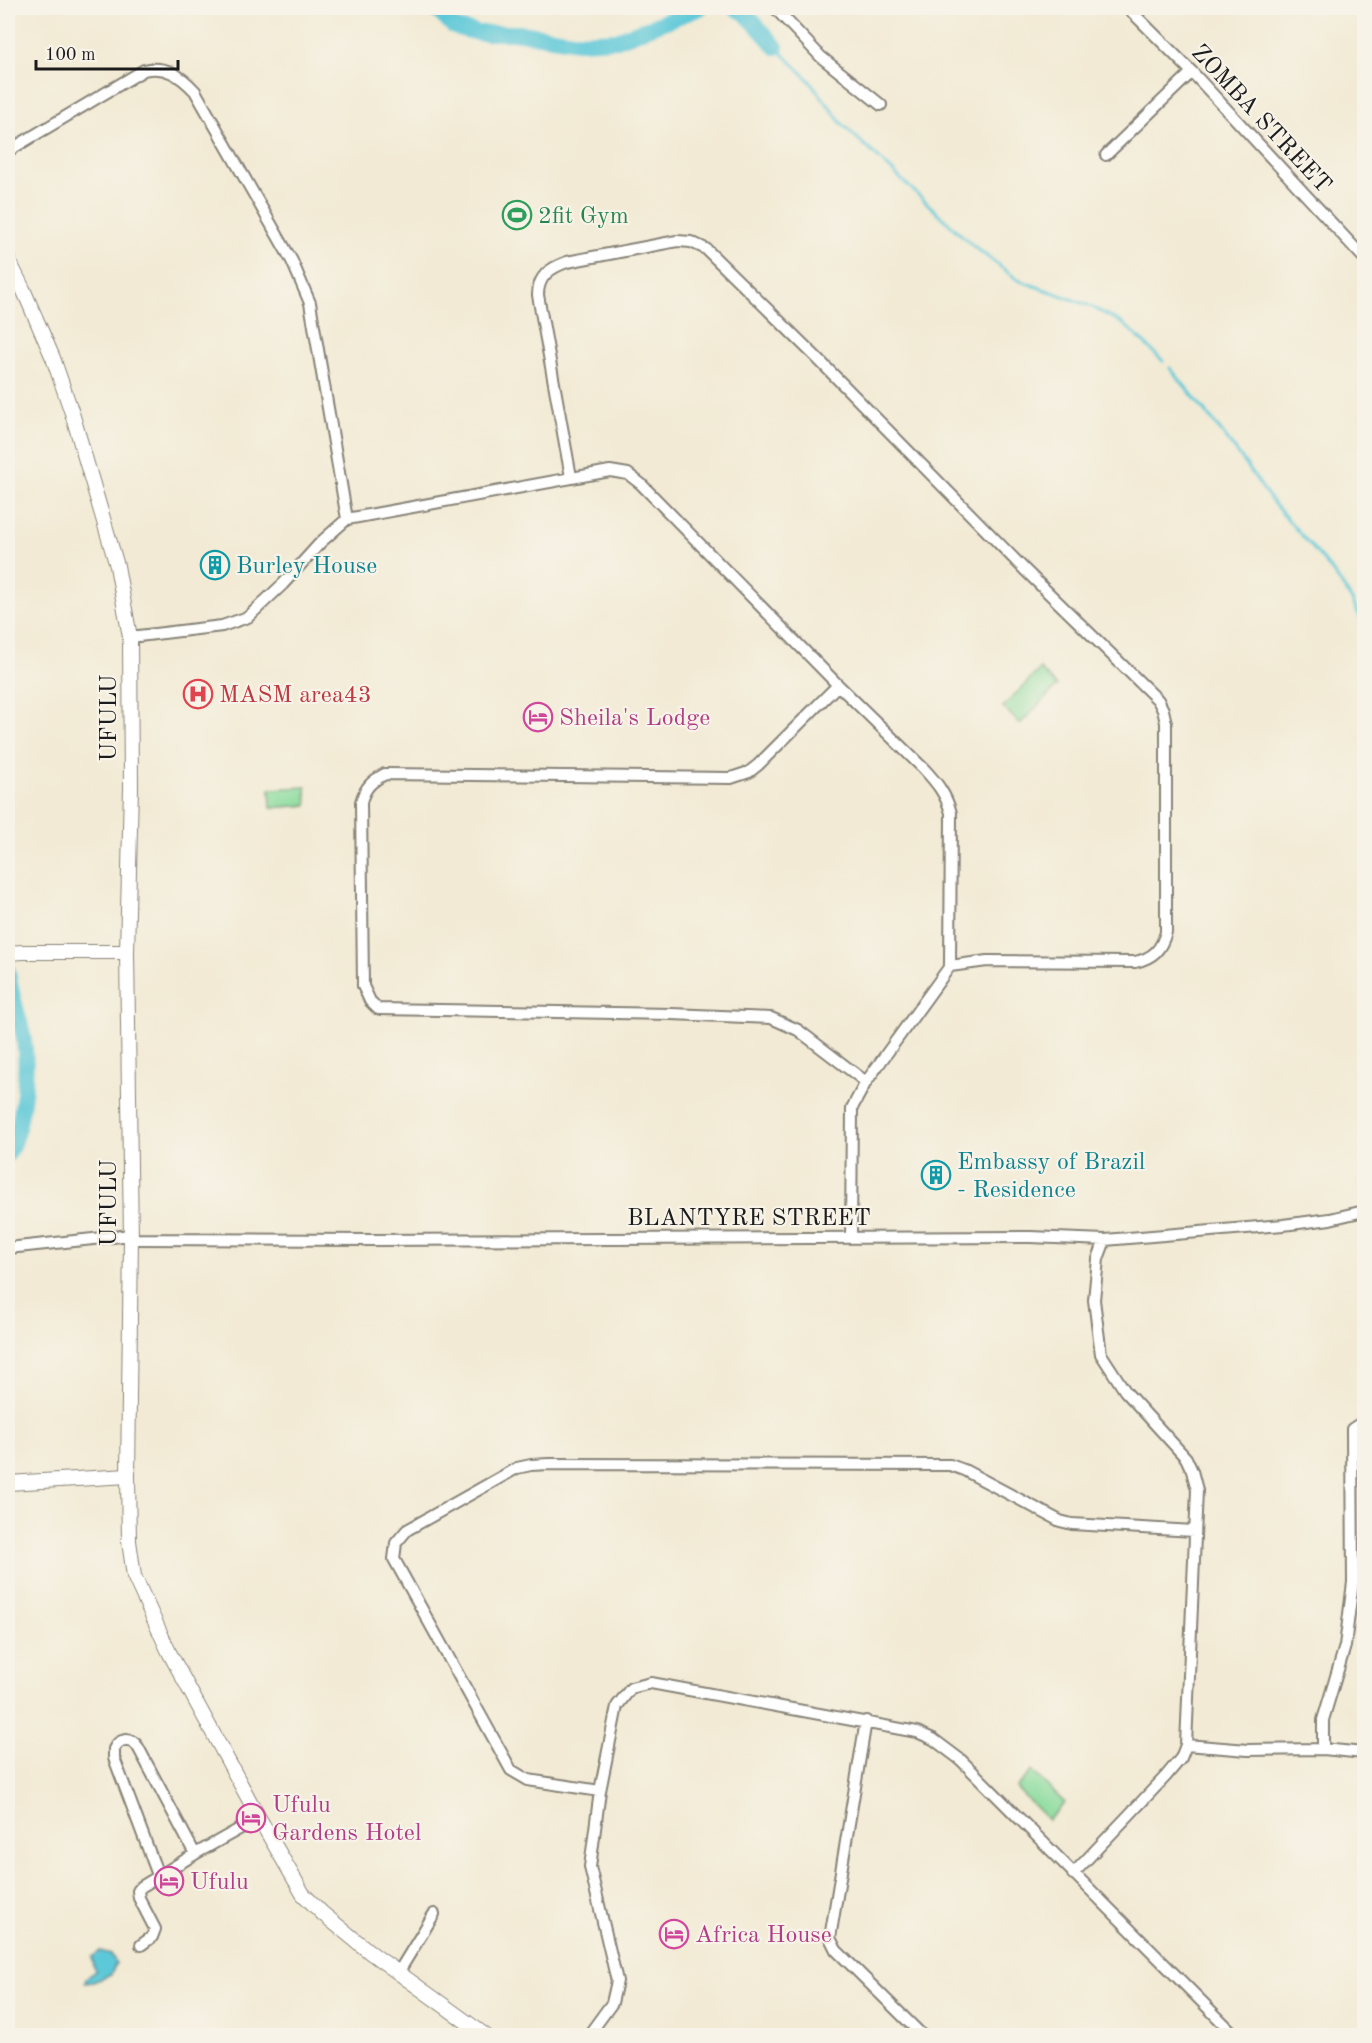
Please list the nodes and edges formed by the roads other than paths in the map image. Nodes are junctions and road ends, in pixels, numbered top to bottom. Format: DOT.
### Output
graph roads {
  1 [pos="775,8"];
  2 [pos="1128,8"];
  3 [pos="1192,72"];
  4 [pos="881,105"];
  5 [pos="8,151"];
  6 [pos="1106,155"];
  7 [pos="1365,258"];
  8 [pos="8,259"];
  9 [pos="571,477"];
  10 [pos="347,519"];
  11 [pos="130,637"];
  12 [pos="838,685"];
  13 [pos="128,952"];
  14 [pos="8,953"];
  15 [pos="950,966"];
  16 [pos="866,1082"];
  17 [pos="1365,1211"];
  18 [pos="131,1237"];
  19 [pos="851,1238"];
  20 [pos="1105,1240"];
  21 [pos="8,1248"];
  22 [pos="1365,1421"];
  23 [pos="128,1476"];
  24 [pos="8,1483"];
  25 [pos="1194,1531"];
  26 [pos="1359,1581"];
  27 [pos="866,1721"];
  28 [pos="1186,1745"];
  29 [pos="1323,1749"];
  30 [pos="1365,1752"];
  31 [pos="600,1791"];
  32 [pos="259,1818"];
  33 [pos="195,1854"];
  34 [pos="1073,1874"];
  35 [pos="158,1875"];
  36 [pos="434,1914"];
  37 [pos="141,1945"];
  38 [pos="398,1973"];
  39 [pos="486,2036"];
  40 [pos="588,2036"];
  41 [pos="923,2036"];
  42 [pos="1236,2036"];
  1 -- 4 [label="street"];
  2 -- 3 [label="street, ZOMBA STREET"];
  3 -- 6 [label="street"];
  3 -- 7 [label="street, ZOMBA STREET"];
  5 -- 10 [label="street"];
  8 -- 11 [label="street, UFULU"];
  9 -- 10 [label="street"];
  9 -- 12 [label="street"];
  9 -- 15 [label="street"];
  10 -- 11 [label="street"];
  11 -- 13 [label="street, UFULU"];
  12 -- 15 [label="street"];
  12 -- 16 [label="street"];
  13 -- 14 [label="street"];
  13 -- 18 [label="street, UFULU"];
  15 -- 16 [label="street"];
  16 -- 19 [label="street"];
  17 -- 20 [label="street, BLANTYRE STREET"];
  18 -- 19 [label="street, BLANTYRE STREET"];
  18 -- 21 [label="street, BLANTYRE STREET"];
  18 -- 23 [label="street, UFULU"];
  19 -- 20 [label="street, BLANTYRE STREET"];
  20 -- 25 [label="street"];
  22 -- 26 [label="street"];
  23 -- 24 [label="street"];
  23 -- 32 [label="street, UFULU"];
  25 -- 28 [label="street"];
  25 -- 31 [label="street"];
  26 -- 29 [label="street"];
  27 -- 31 [label="street"];
  27 -- 34 [label="street"];
  27 -- 41 [label="street"];
  28 -- 29 [label="street"];
  28 -- 34 [label="street"];
  29 -- 30 [label="street"];
  31 -- 40 [label="street"];
  32 -- 33 [label="street"];
  32 -- 38 [label="street, UFULU"];
  33 -- 35 [label="street"];
  33 -- 35 [label="street"];
  34 -- 42 [label="street"];
  35 -- 37 [label="street"];
  36 -- 38 [label="street"];
  38 -- 39 [label="street, UFULU"];
}
